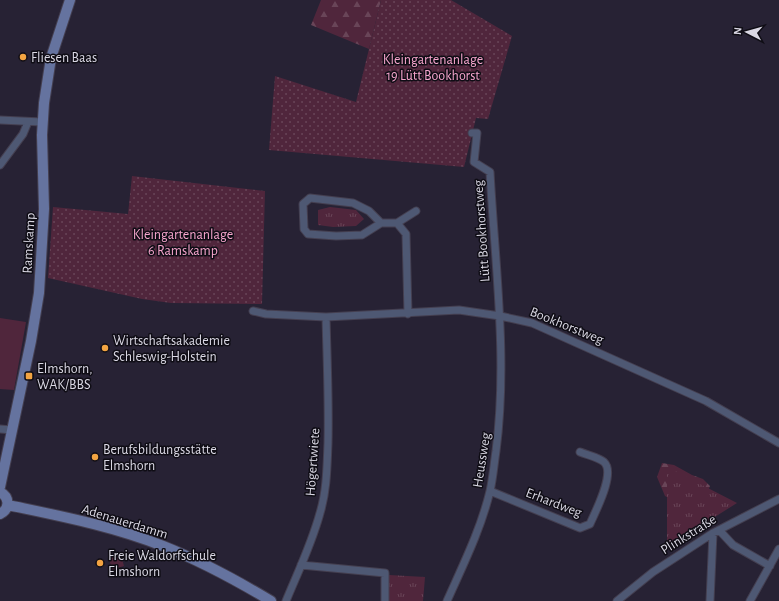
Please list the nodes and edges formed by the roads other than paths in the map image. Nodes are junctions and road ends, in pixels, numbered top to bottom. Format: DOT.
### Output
graph roads {
  1 [pos="70,0"];
  2 [pos="0,120"];
  3 [pos="28,122"];
  4 [pos="42,122"];
  5 [pos="472,133"];
  6 [pos="0,165"];
  7 [pos="416,211"];
  8 [pos="381,222"];
  9 [pos="397,223"];
  10 [pos="253,311"];
  11 [pos="408,314"];
  12 [pos="500,316"];
  13 [pos="326,317"];
  14 [pos="0,429"];
  15 [pos="12,430"];
  16 [pos="779,443"];
  17 [pos="580,452"];
  18 [pos="0,487"];
  19 [pos="490,491"];
  20 [pos="0,492"];
  21 [pos="779,499"];
  22 [pos="8,505"];
  23 [pos="0,514"];
  24 [pos="716,531"];
  25 [pos="779,549"];
  26 [pos="302,565"];
  27 [pos="770,566"];
  28 [pos="271,601"];
  29 [pos="286,601"];
  30 [pos="385,601"];
  31 [pos="447,601"];
  32 [pos="617,601"];
  33 [pos="710,601"];
  34 [pos="750,601"];
  1 -- 4 [label="street, Ramskamp"];
  2 -- 3 [label="street"];
  3 -- 4 [label="street"];
  3 -- 6 [label="street"];
  4 -- 15 [label="street, Ramskamp"];
  5 -- 12 [label="street, Lütt Bookhorstweg"];
  7 -- 9 [label="street"];
  8 -- 8 [label="street"];
  8 -- 9 [label="street"];
  9 -- 11 [label="street"];
  10 -- 13 [label="street, Bookhorstweg"];
  11 -- 12 [label="street, Bookhorstweg"];
  11 -- 13 [label="street, Bookhorstweg"];
  12 -- 16 [label="street, Bookhorstweg"];
  12 -- 19 [label="street, Heussweg"];
  13 -- 26 [label="street, Högertwiete"];
  14 -- 15 [label="street"];
  15 -- 18 [label="street, Ramskamp"];
  17 -- 19 [label="street, Erhardweg"];
  19 -- 31 [label="street, Heussweg"];
  20 -- 22 [label="street"];
  21 -- 24 [label="street, Plinkstraße"];
  22 -- 23 [label="street"];
  22 -- 28 [label="street, Adenauerdamm"];
  24 -- 27 [label="street"];
  24 -- 32 [label="street, Plinkstraße"];
  24 -- 33 [label="street"];
  25 -- 27 [label="street"];
  26 -- 29 [label="street, Högertwiete"];
  26 -- 30 [label="street"];
  27 -- 34 [label="street"];
}
